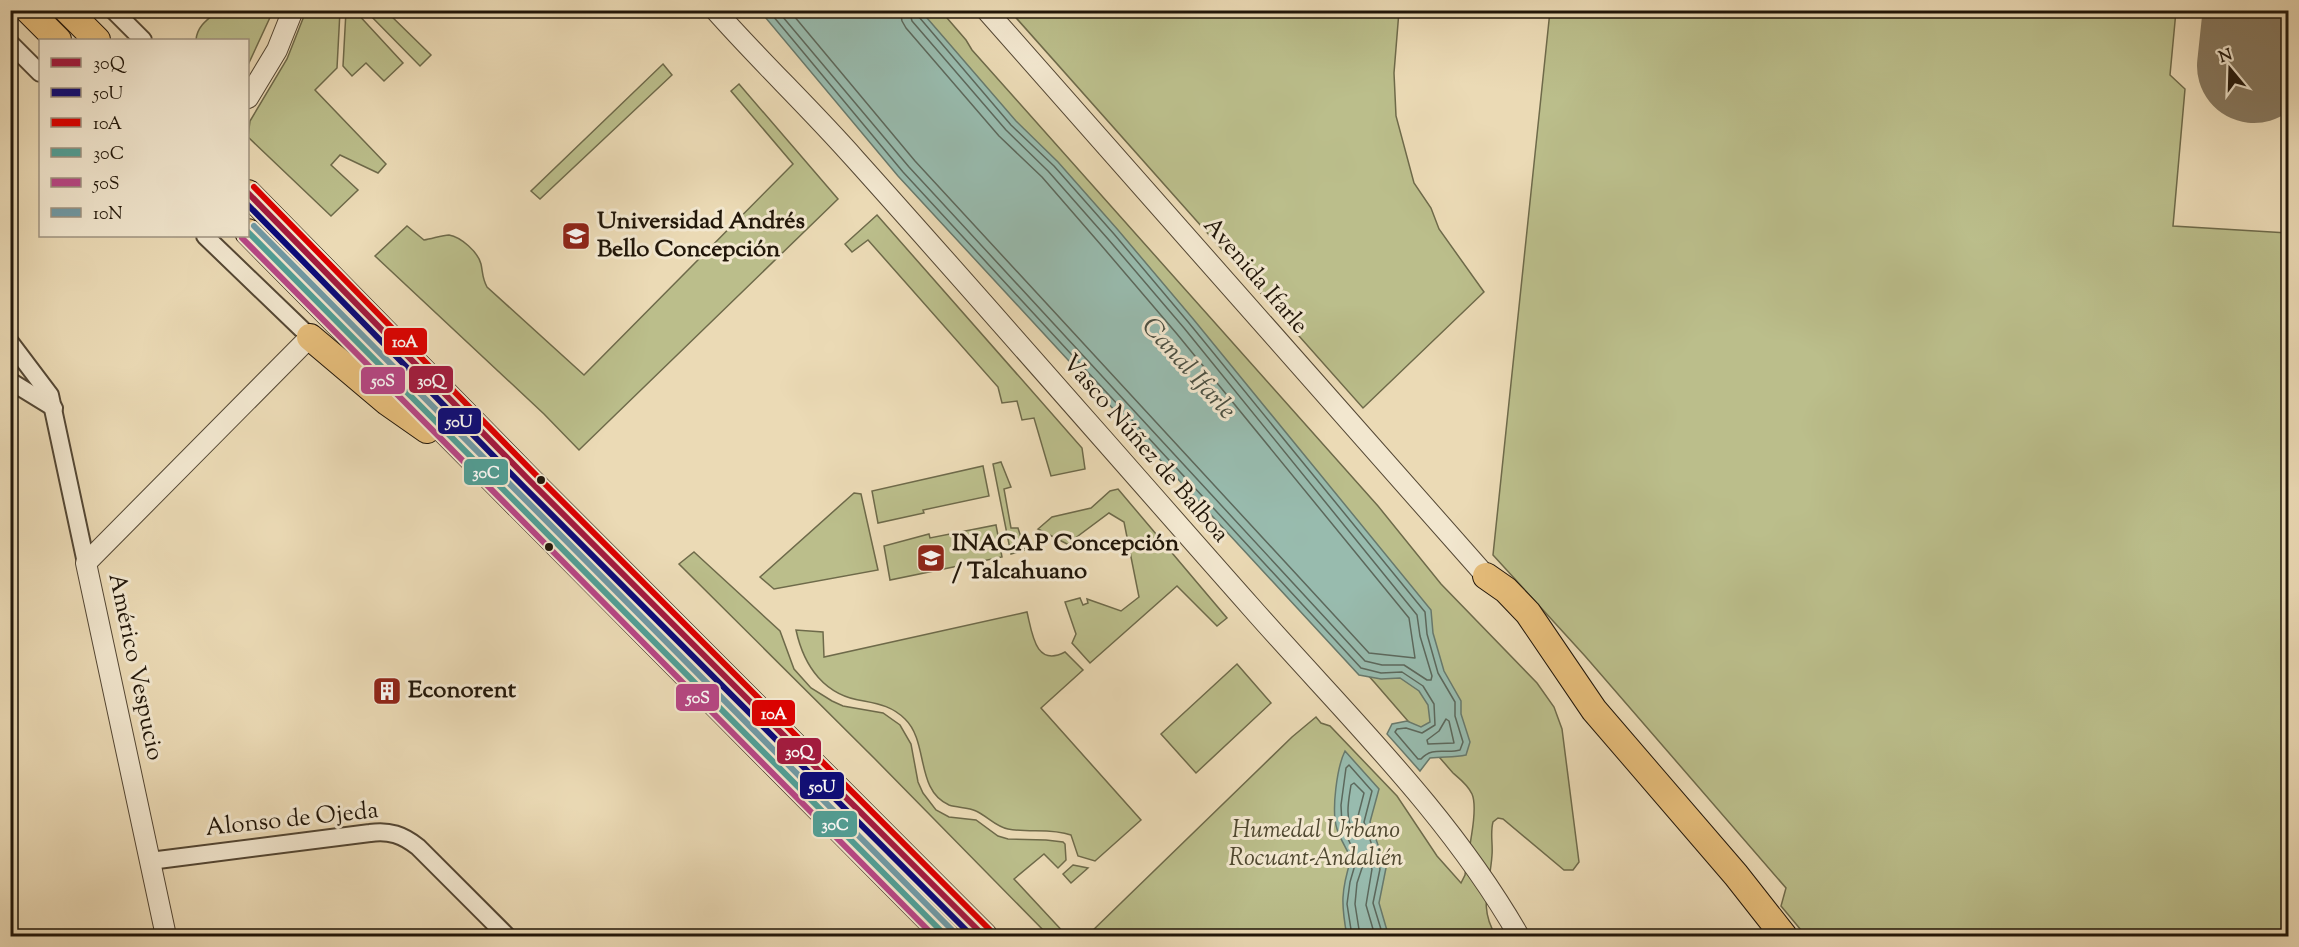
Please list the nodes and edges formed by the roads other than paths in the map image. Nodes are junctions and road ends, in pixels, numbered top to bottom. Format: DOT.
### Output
graph roads {
  1 [pos="28,10"];
  2 [pos="67,10"];
  3 [pos="113,10"];
  4 [pos="293,10"];
  5 [pos="715,10"];
  6 [pos="986,10"];
  7 [pos="57,39"];
  8 [pos="95,39"];
  9 [pos="142,39"];
  10 [pos="10,43"];
  11 [pos="39,72"];
  12 [pos="249,97"];
  13 [pos="249,193"];
  14 [pos="249,233"];
  15 [pos="207,237"];
  16 [pos="310,337"];
  17 [pos="10,342"];
  18 [pos="10,381"];
  19 [pos="54,408"];
  20 [pos="477,464"];
  21 [pos="87,563"];
  22 [pos="1486,576"];
  23 [pos="150,861"];
  24 [pos="166,936"];
  25 [pos="507,936"];
  26 [pos="946,936"];
  27 [pos="984,936"];
  28 [pos="1519,936"];
  29 [pos="1784,936"];
  1 -- 7 [label="main road"];
  2 -- 8 [label="main road"];
  3 -- 9 [label="street"];
  4 -- 12 [label="street"];
  5 -- 28 [label="street, Vasco Núñez de Balboa"];
  6 -- 22 [label="street, Avenida Ifarle"];
  10 -- 11 [label="street"];
  13 -- 27 [label="main road"];
  14 -- 20 [label="main road"];
  15 -- 16 [label="street"];
  16 -- 20 [label="main road"];
  16 -- 21 [label="street"];
  17 -- 19 [label="street, Américo Vespucio"];
  18 -- 19 [label="street"];
  19 -- 21 [label="street, Américo Vespucio"];
  20 -- 26 [label="main road"];
  21 -- 23 [label="street, Américo Vespucio"];
  22 -- 29 [label="main road"];
  23 -- 24 [label="street, Américo Vespucio"];
  23 -- 25 [label="street, Alonso de Ojeda"];
}
